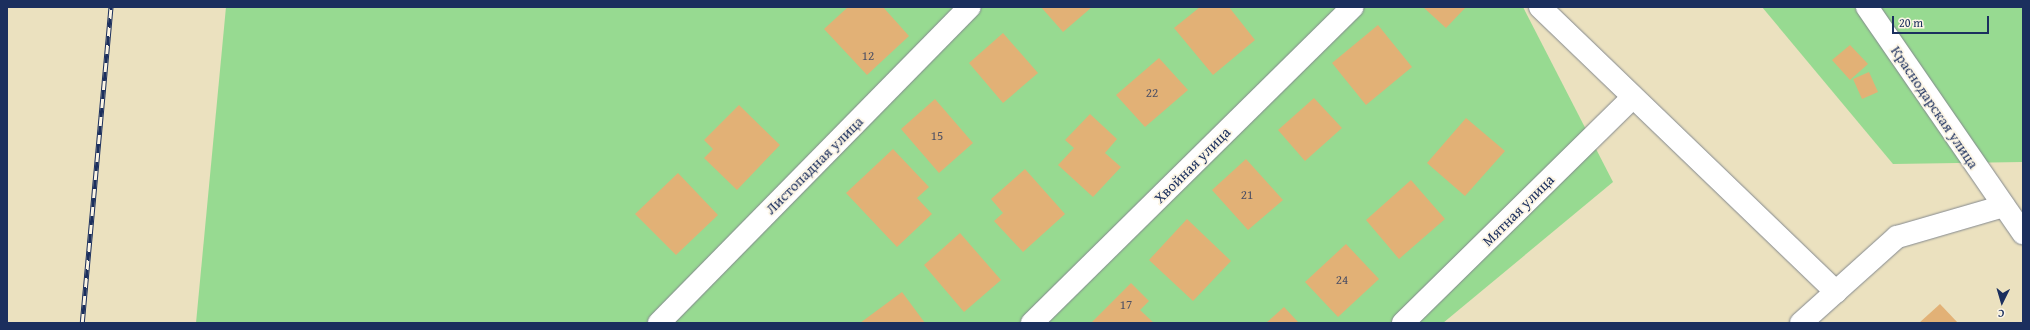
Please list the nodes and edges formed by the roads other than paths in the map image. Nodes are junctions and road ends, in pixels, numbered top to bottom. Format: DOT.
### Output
graph roads {
  1 [pos="970,7"];
  2 [pos="1352,7"];
  3 [pos="1540,7"];
  4 [pos="1867,7"];
  5 [pos="1632,97"];
  6 [pos="2004,206"];
  7 [pos="2023,233"];
  8 [pos="1836,292"];
  9 [pos="659,323"];
  10 [pos="1032,323"];
  11 [pos="1403,323"];
  12 [pos="1801,323"];
  1 -- 9 [label="street, Листопадная улица"];
  2 -- 10 [label="street, Хвойная улица"];
  3 -- 5 [label="street"];
  4 -- 6 [label="street, Краснодарская улица"];
  5 -- 8 [label="street"];
  5 -- 11 [label="street, Мятная улица"];
  6 -- 7 [label="street, Краснодарская улица"];
  6 -- 8 [label="street"];
  8 -- 12 [label="street"];
}
